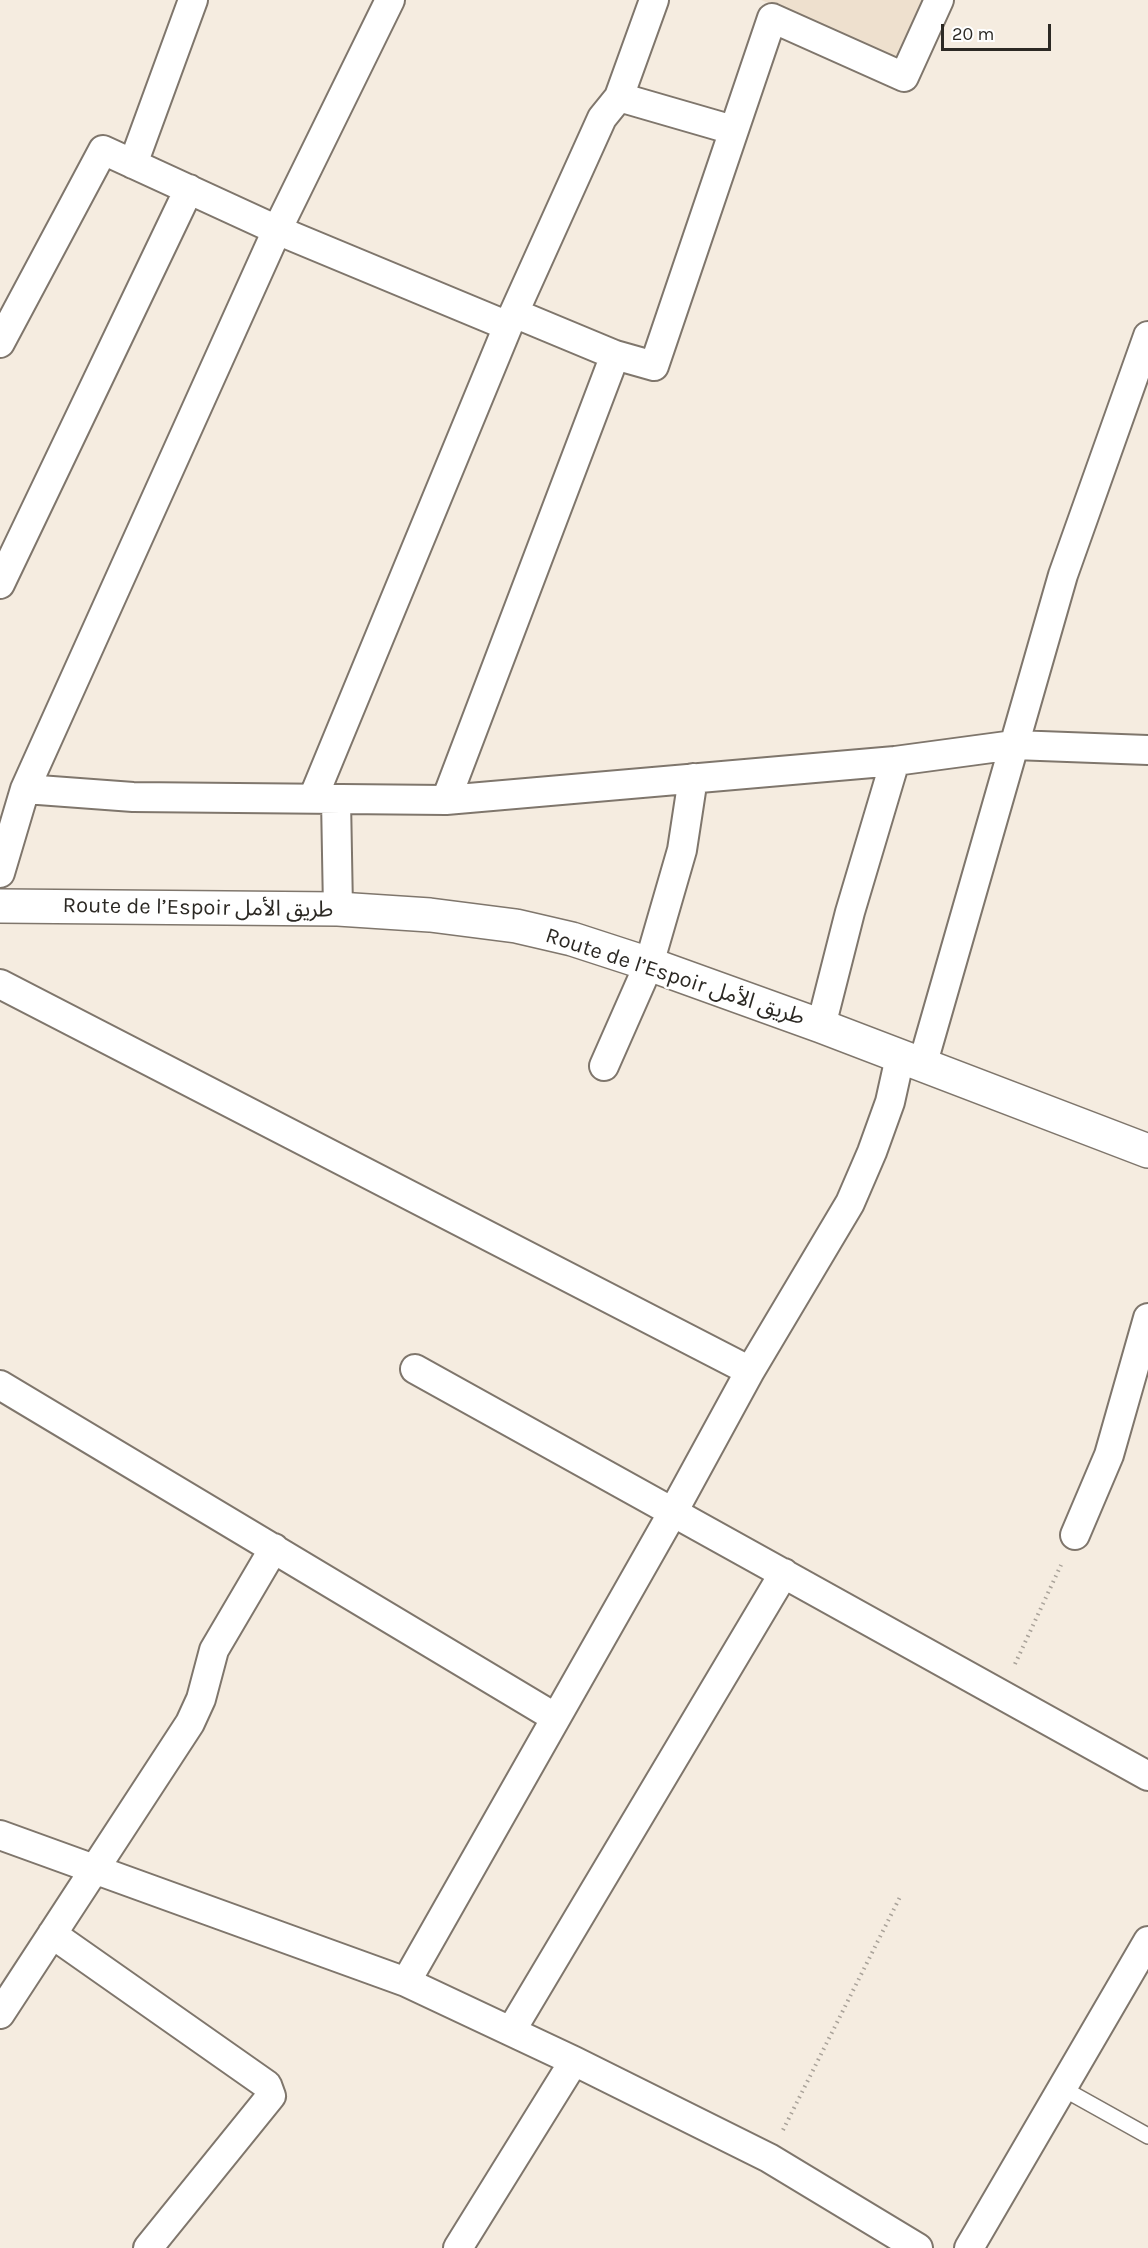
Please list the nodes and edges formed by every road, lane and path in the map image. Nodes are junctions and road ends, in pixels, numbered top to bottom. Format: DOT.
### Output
graph roads {
  1 [pos="194,0"];
  2 [pos="390,0"];
  3 [pos="654,0"];
  4 [pos="939,0"];
  5 [pos="620,97"];
  6 [pos="733,130"];
  7 [pos="133,164"];
  8 [pos="189,189"];
  9 [pos="277,230"];
  10 [pos="511,319"];
  11 [pos="1148,336"];
  12 [pos="0,342"];
  13 [pos="615,355"];
  14 [pos="0,584"];
  15 [pos="1014,745"];
  16 [pos="1148,750"];
  17 [pos="895,760"];
  18 [pos="693,777"];
  19 [pos="25,789"];
  20 [pos="325,799"];
  21 [pos="446,800"];
  22 [pos="0,873"];
  23 [pos="0,906"];
  24 [pos="338,909"];
  25 [pos="649,964"];
  26 [pos="0,984"];
  27 [pos="821,1026"];
  28 [pos="911,1062"];
  29 [pos="604,1066"];
  30 [pos="1148,1151"];
  31 [pos="1148,1318"];
  32 [pos="416,1369"];
  33 [pos="750,1371"];
  34 [pos="0,1385"];
  35 [pos="673,1512"];
  36 [pos="1075,1535"];
  37 [pos="274,1548"];
  38 [pos="784,1573"];
  39 [pos="1001,1694"];
  40 [pos="556,1718"];
  41 [pos="1148,1776"];
  42 [pos="0,1835"];
  43 [pos="94,1870"];
  44 [pos="900,1897"];
  45 [pos="52,1934"];
  46 [pos="1146,1948"];
  47 [pos="406,1982"];
  48 [pos="0,2014"];
  49 [pos="511,2031"];
  50 [pos="574,2061"];
  51 [pos="1062,2088"];
  52 [pos="1148,2136"];
  53 [pos="769,2158"];
  54 [pos="148,2248"];
  55 [pos="458,2248"];
  56 [pos="916,2248"];
  57 [pos="969,2248"];
  1 -- 7 [label="street"];
  2 -- 9 [label="street"];
  3 -- 5 [label="street"];
  4 -- 6 [label="street"];
  5 -- 6 [label="street"];
  5 -- 10 [label="street"];
  6 -- 13 [label="street"];
  7 -- 8 [label="street"];
  7 -- 12 [label="street"];
  8 -- 9 [label="street"];
  8 -- 14 [label="street"];
  9 -- 10 [label="street"];
  9 -- 19 [label="street"];
  10 -- 13 [label="street"];
  10 -- 20 [label="street"];
  11 -- 15 [label="street"];
  13 -- 21 [label="street"];
  15 -- 16 [label="street"];
  15 -- 17 [label="street"];
  15 -- 28 [label="street"];
  17 -- 18 [label="street"];
  17 -- 27 [label="street"];
  18 -- 21 [label="street"];
  18 -- 25 [label="street"];
  19 -- 20 [label="street"];
  19 -- 22 [label="street"];
  20 -- 21 [label="street"];
  20 -- 24 [label="street"];
  23 -- 24 [label="highway, Route de l’Espoir طريق الأمل"];
  24 -- 25 [label="highway, Route de l’Espoir طريق الأمل"];
  25 -- 27 [label="highway, Route de l’Espoir طريق الأمل"];
  25 -- 29 [label="street"];
  26 -- 33 [label="street"];
  27 -- 28 [label="highway, Route de l’Espoir طريق الأمل"];
  28 -- 30 [label="highway, Route de l’Espoir طريق الأمل"];
  28 -- 33 [label="street"];
  31 -- 36 [label="street"];
  32 -- 35 [label="street"];
  33 -- 35 [label="street"];
  34 -- 37 [label="street"];
  35 -- 38 [label="street"];
  35 -- 40 [label="street"];
  36 -- 39 [label="path"];
  37 -- 40 [label="street"];
  37 -- 43 [label="street"];
  38 -- 39 [label="street"];
  38 -- 49 [label="street"];
  39 -- 41 [label="street"];
  40 -- 47 [label="street"];
  42 -- 43 [label="street"];
  43 -- 45 [label="street"];
  43 -- 47 [label="street"];
  44 -- 53 [label="path"];
  45 -- 48 [label="street"];
  45 -- 54 [label="street"];
  46 -- 51 [label="street"];
  47 -- 49 [label="street"];
  49 -- 50 [label="street"];
  50 -- 53 [label="street"];
  50 -- 55 [label="street"];
  51 -- 52 [label="lane"];
  51 -- 57 [label="street"];
  53 -- 56 [label="street"];
}
